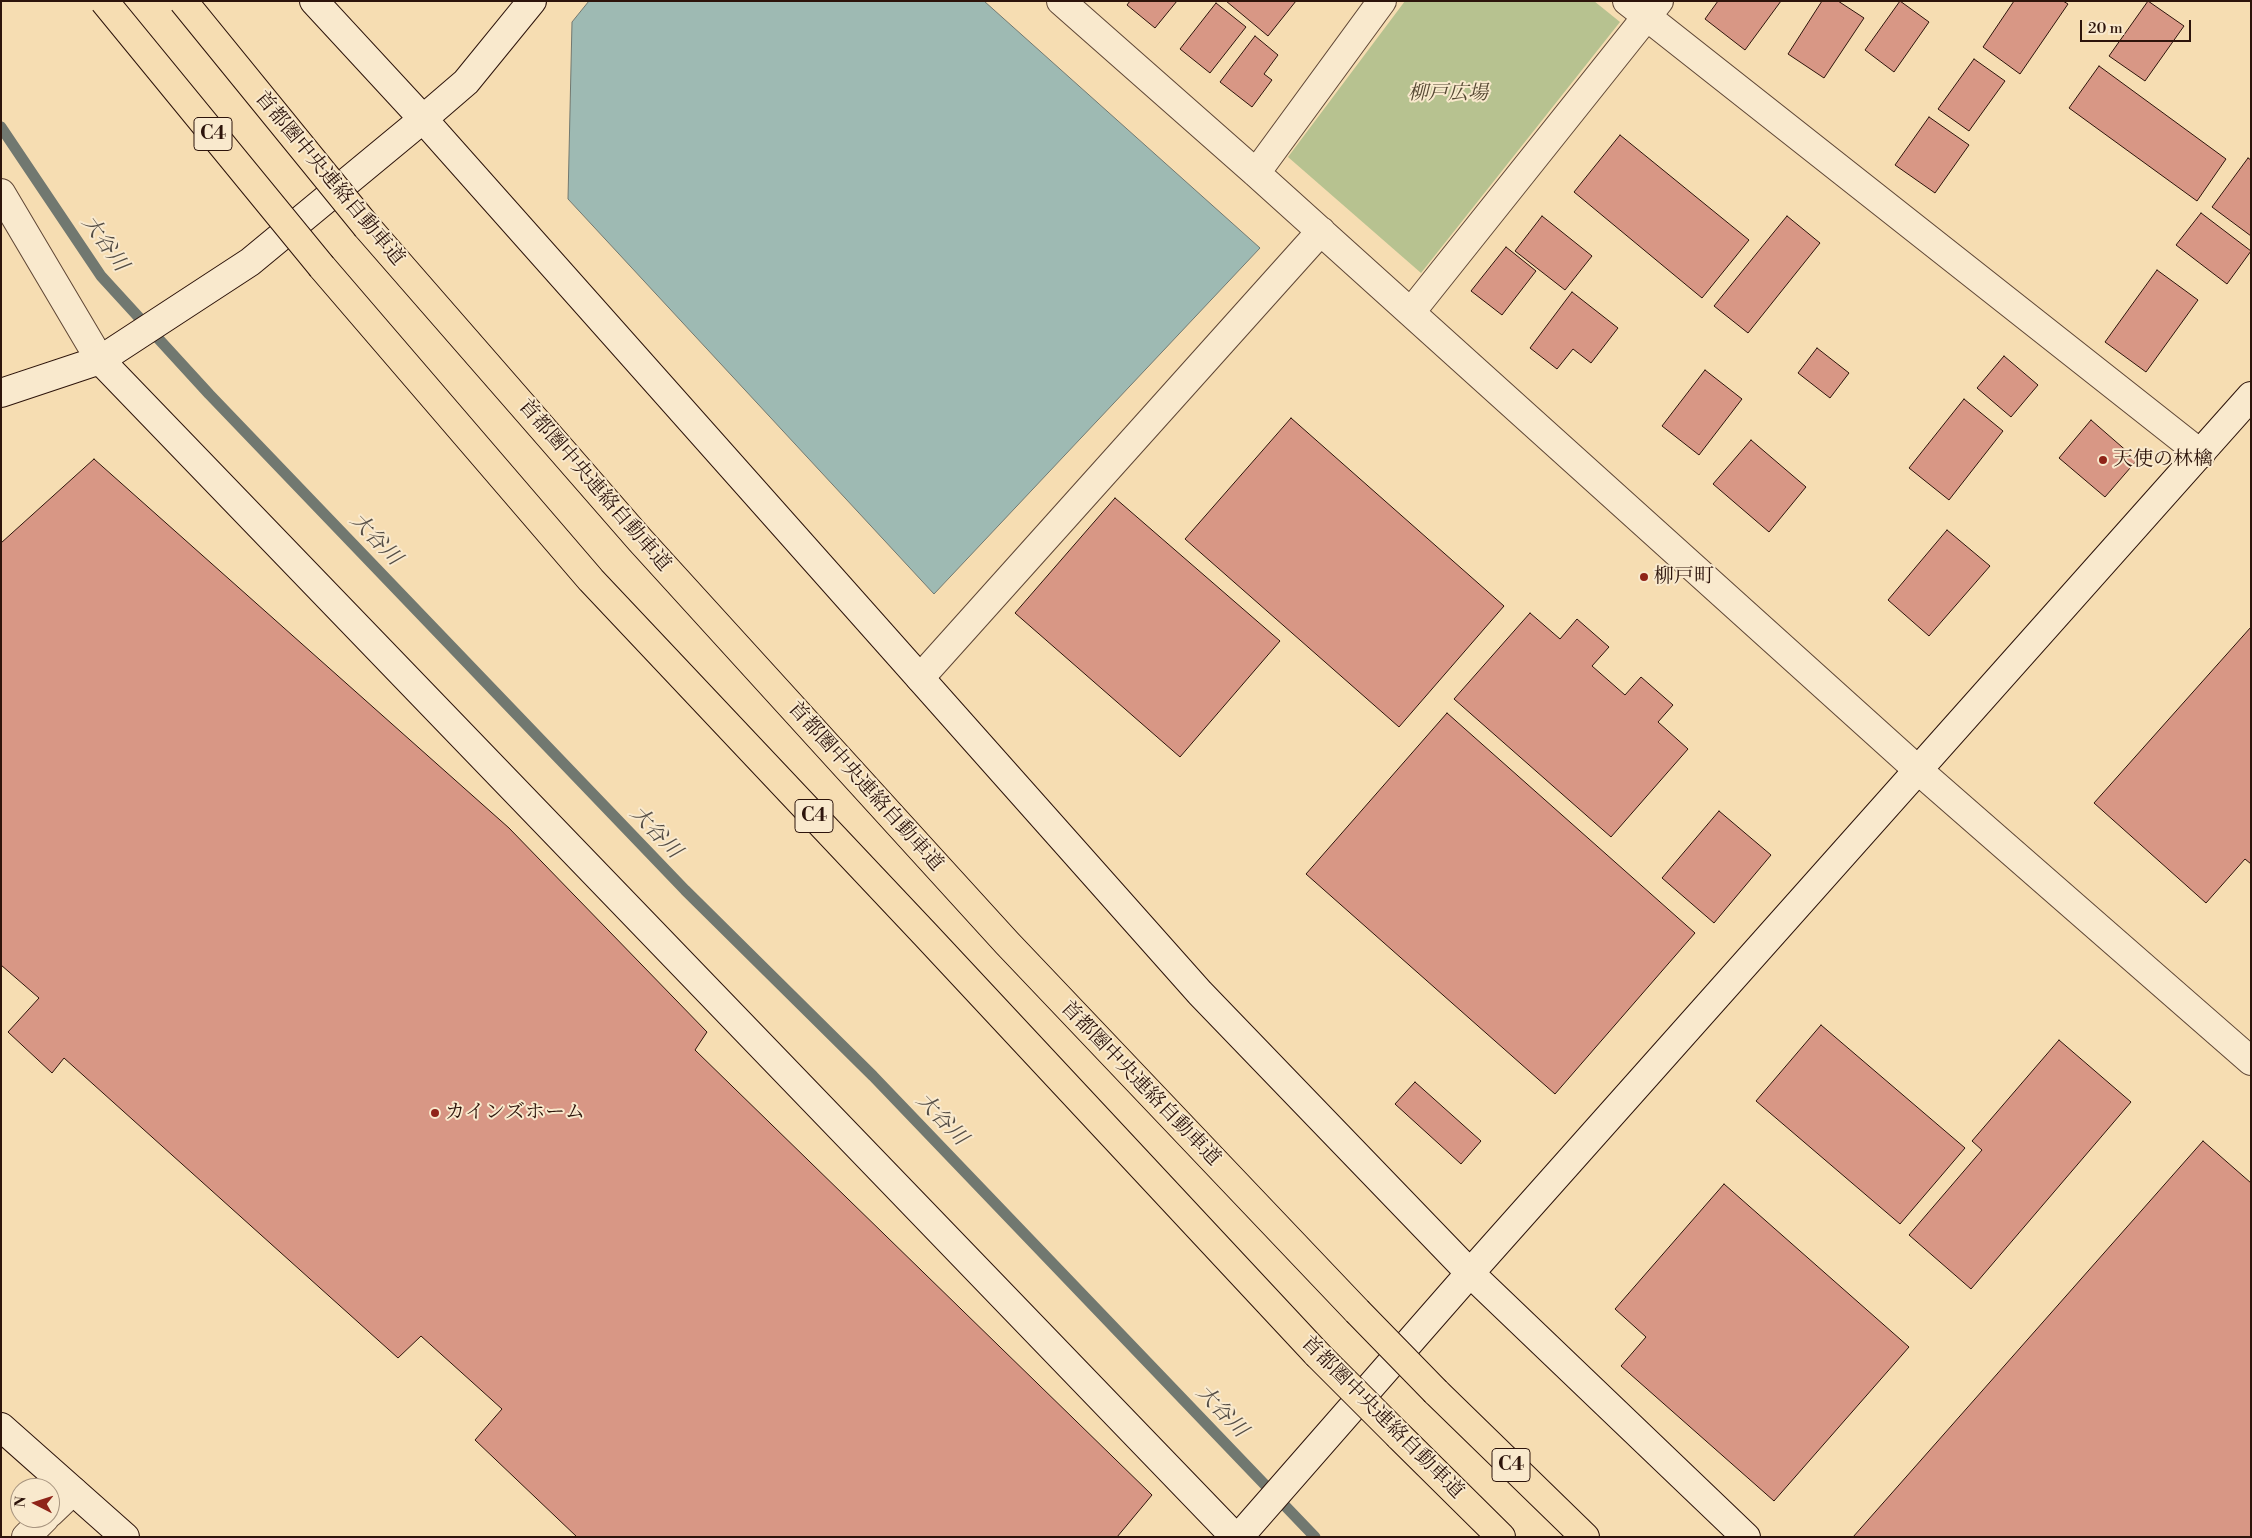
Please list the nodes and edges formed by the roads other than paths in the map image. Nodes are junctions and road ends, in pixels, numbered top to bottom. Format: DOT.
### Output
graph roads {
  1 [pos="104,1"];
  2 [pos="183,1"];
  3 [pos="314,1"];
  4 [pos="532,1"];
  5 [pos="1061,1"];
  6 [pos="1382,1"];
  7 [pos="1644,6"];
  8 [pos="423,119"];
  9 [pos="1256,173"];
  10 [pos="1,193"];
  11 [pos="1321,231"];
  12 [pos="1411,312"];
  13 [pos="100,360"];
  14 [pos="1,393"];
  15 [pos="2251,396"];
  16 [pos="2201,454"];
  17 [pos="920,678"];
  18 [pos="1918,770"];
  19 [pos="2251,1061"];
  20 [pos="1470,1273"];
  21 [pos="1,1427"];
  22 [pos="73,1492"];
  23 [pos="60,1504"];
  24 [pos="35,1528"];
  25 [pos="26,1537"];
  26 [pos="125,1537"];
  27 [pos="1235,1537"];
  28 [pos="1239,1537"];
  29 [pos="1501,1537"];
  30 [pos="1585,1537"];
  31 [pos="1746,1537"];
  1 -- 29 [label="highway, 首都圏中央連絡自動車道 / C4, bridge"];
  2 -- 30 [label="highway, 首都圏中央連絡自動車道 / C4, bridge"];
  3 -- 8 [label="street"];
  4 -- 8 [label="street"];
  5 -- 9 [label="street"];
  6 -- 9 [label="street"];
  7 -- 12 [label="street"];
  7 -- 16 [label="street"];
  8 -- 13 [label="street"];
  8 -- 17 [label="street"];
  9 -- 11 [label="street"];
  10 -- 13 [label="street"];
  11 -- 12 [label="street"];
  11 -- 17 [label="street"];
  12 -- 18 [label="street"];
  13 -- 14 [label="street"];
  13 -- 27 [label="street"];
  15 -- 16 [label="street"];
  16 -- 18 [label="street"];
  17 -- 20 [label="street"];
  18 -- 19 [label="street"];
  18 -- 20 [label="street"];
  20 -- 28 [label="street"];
  20 -- 31 [label="street"];
  21 -- 22 [label="street"];
  22 -- 23 [label="street"];
  22 -- 26 [label="street"];
  24 -- 25 [label="street"];
}
